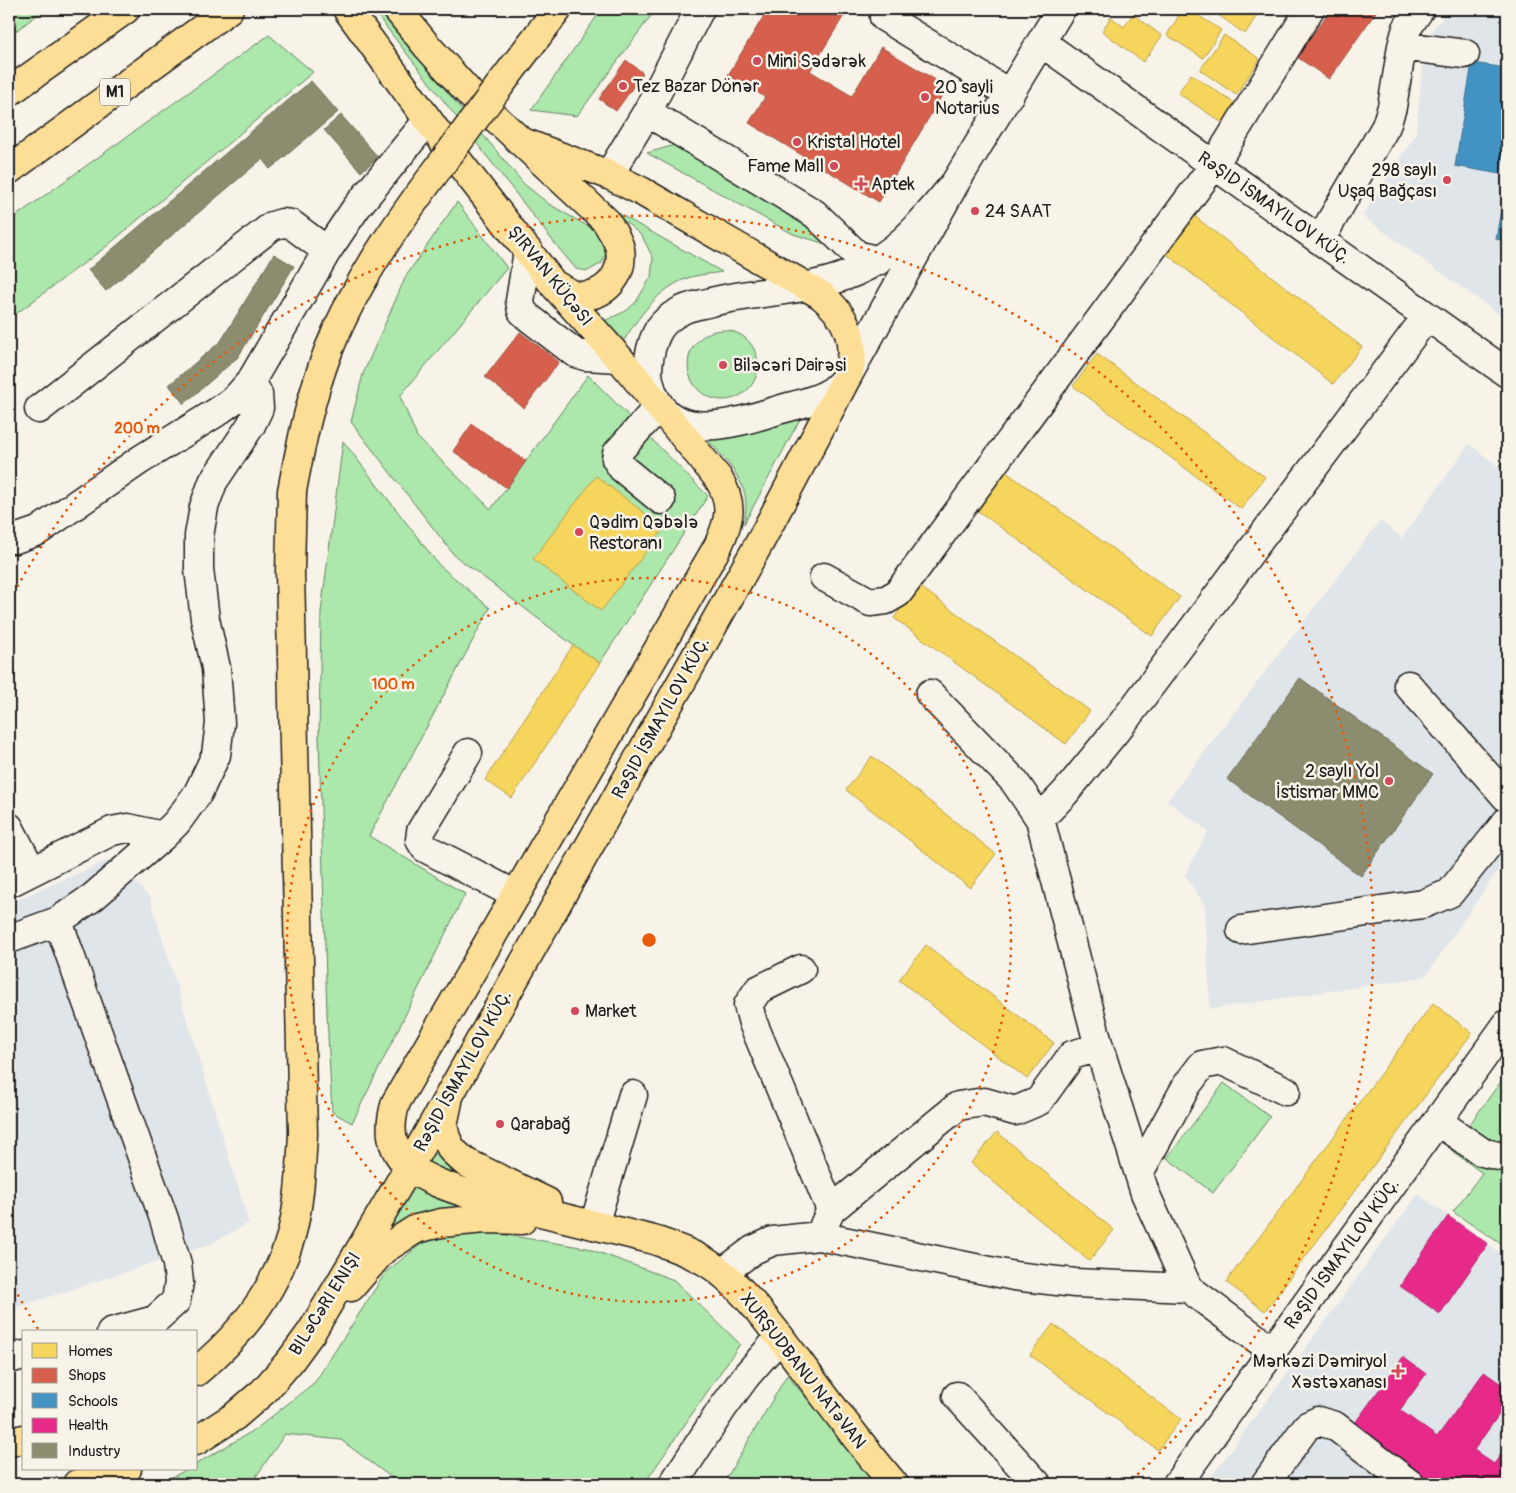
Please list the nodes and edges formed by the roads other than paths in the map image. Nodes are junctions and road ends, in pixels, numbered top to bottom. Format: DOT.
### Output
graph roads {
  1 [pos="126,9"];
  2 [pos="347,9"];
  3 [pos="397,9"];
  4 [pos="558,9"];
  5 [pos="700,9"];
  6 [pos="1061,9"];
  7 [pos="1310,9"];
  8 [pos="1420,9"];
  9 [pos="225,11"];
  10 [pos="884,17"];
  11 [pos="1041,42"];
  12 [pos="1402,46"];
  13 [pos="1464,54"];
  14 [pos="9,92"];
  15 [pos="1010,94"];
  16 [pos="647,112"];
  17 [pos="428,120"];
  18 [pos="520,142"];
  19 [pos="1214,166"];
  20 [pos="9,170"];
  21 [pos="609,175"];
  22 [pos="956,183"];
  23 [pos="1320,240"];
  24 [pos="327,251"];
  25 [pos="528,251"];
  26 [pos="878,261"];
  27 [pos="554,285"];
  28 [pos="806,286"];
  29 [pos="1427,316"];
  30 [pos="619,358"];
  31 [pos="1507,373"];
  32 [pos="848,375"];
  33 [pos="251,380"];
  34 [pos="659,406"];
  35 [pos="39,409"];
  36 [pos="661,500"];
  37 [pos="9,539"];
  38 [pos="824,577"];
  39 [pos="1408,685"];
  40 [pos="930,694"];
  41 [pos="468,753"];
  42 [pos="1507,798"];
  43 [pos="1040,819"];
  44 [pos="1507,821"];
  45 [pos="9,826"];
  46 [pos="163,836"];
  47 [pos="20,877"];
  48 [pos="516,895"];
  49 [pos="58,921"];
  50 [pos="1241,930"];
  51 [pos="9,938"];
  52 [pos="800,969"];
  53 [pos="1507,1024"];
  54 [pos="1099,1047"];
  55 [pos="1286,1091"];
  56 [pos="449,1095"];
  57 [pos="633,1096"];
  58 [pos="1437,1121"];
  59 [pos="1507,1158"];
  60 [pos="409,1167"];
  61 [pos="1139,1173"];
  62 [pos="831,1210"];
  63 [pos="594,1225"];
  64 [pos="819,1236"];
  65 [pos="722,1273"];
  66 [pos="1188,1288"];
  67 [pos="118,1330"];
  68 [pos="312,1331"];
  69 [pos="780,1337"];
  70 [pos="1272,1350"];
  71 [pos="22,1356"];
  72 [pos="9,1359"];
  73 [pos="198,1370"];
  74 [pos="957,1396"];
  75 [pos="22,1439"];
  76 [pos="198,1440"];
  77 [pos="9,1442"];
  78 [pos="124,1470"];
  79 [pos="77,1484"];
  80 [pos="673,1484"];
  81 [pos="894,1484"];
  82 [pos="1037,1484"];
  83 [pos="1177,1484"];
  84 [pos="1265,1484"];
  85 [pos="1410,1484"];
  1 -- 14 [label="main road"];
  2 -- 17 [label="main road, ŞIRVAN KÜÇƏSI"];
  3 -- 18 [label="main road"];
  4 -- 73 [label="main road, bridge"];
  5 -- 16 [label="street"];
  6 -- 11 [label="street"];
  7 -- 19 [label="street"];
  8 -- 12 [label="street"];
  9 -- 20 [label="main road, M1"];
  10 -- 15 [label="street"];
  11 -- 15 [label="street"];
  11 -- 19 [label="street"];
  12 -- 13 [label="street"];
  12 -- 23 [label="street"];
  15 -- 22 [label="street"];
  16 -- 21 [label="street"];
  16 -- 26 [label="street"];
  17 -- 24 [label="street"];
  17 -- 25 [label="main road, ŞIRVAN KÜÇƏSI"];
  18 -- 21 [label="main road"];
  18 -- 27 [label="main road"];
  19 -- 23 [label="street"];
  19 -- 38 [label="street"];
  21 -- 28 [label="main road"];
  22 -- 26 [label="street"];
  22 -- 32 [label="street"];
  23 -- 29 [label="street"];
  24 -- 33 [label="street"];
  24 -- 35 [label="street"];
  25 -- 27 [label="main road, ŞIRVAN KÜÇƏSI"];
  25 -- 30 [label="street"];
  26 -- 28 [label="street"];
  27 -- 30 [label="main road, ŞIRVAN KÜÇƏSI"];
  28 -- 32 [label="main road"];
  28 -- 34 [label="street"];
  29 -- 31 [label="street"];
  29 -- 43 [label="street"];
  30 -- 34 [label="main road, ŞIRVAN KÜÇƏSI"];
  32 -- 34 [label="street"];
  32 -- 56 [label="main road, BILƏCƏRI ENIŞI"];
  33 -- 37 [label="street"];
  33 -- 46 [label="street"];
  34 -- 36 [label="street"];
  34 -- 48 [label="main road, ŞIRVAN KÜÇƏSI"];
  39 -- 42 [label="street"];
  40 -- 43 [label="street"];
  41 -- 48 [label="street"];
  43 -- 54 [label="street"];
  44 -- 50 [label="street"];
  45 -- 47 [label="street"];
  46 -- 47 [label="street"];
  46 -- 49 [label="street"];
  48 -- 60 [label="main road, ŞIRVAN KÜÇƏSI"];
  49 -- 51 [label="street"];
  49 -- 67 [label="street"];
  52 -- 62 [label="street"];
  53 -- 58 [label="street"];
  54 -- 61 [label="street"];
  54 -- 62 [label="street"];
  55 -- 61 [label="street"];
  56 -- 60 [label="main road, BILƏCƏRI ENIŞI"];
  56 -- 63 [label="main road"];
  57 -- 63 [label="street"];
  58 -- 59 [label="street"];
  58 -- 70 [label="street"];
  60 -- 63 [label="main road"];
  60 -- 68 [label="main road, BILƏCƏRI ENIŞI"];
  61 -- 66 [label="street"];
  62 -- 64 [label="street"];
  63 -- 65 [label="main road, XURŞUDBANU NATƏVAN"];
  63 -- 68 [label="main road"];
  64 -- 65 [label="street"];
  64 -- 66 [label="street"];
  65 -- 69 [label="main road, XURŞUDBANU NATƏVAN"];
  66 -- 70 [label="street"];
  68 -- 76 [label="main road, BILƏCƏRI ENIŞI"];
  69 -- 80 [label="street"];
  69 -- 81 [label="main road, XURŞUDBANU NATƏVAN"];
  70 -- 83 [label="street"];
  71 -- 72 [label="street"];
  74 -- 82 [label="street"];
  75 -- 77 [label="main road"];
  78 -- 79 [label="main road"];
  84 -- 85 [label="street"];
}
